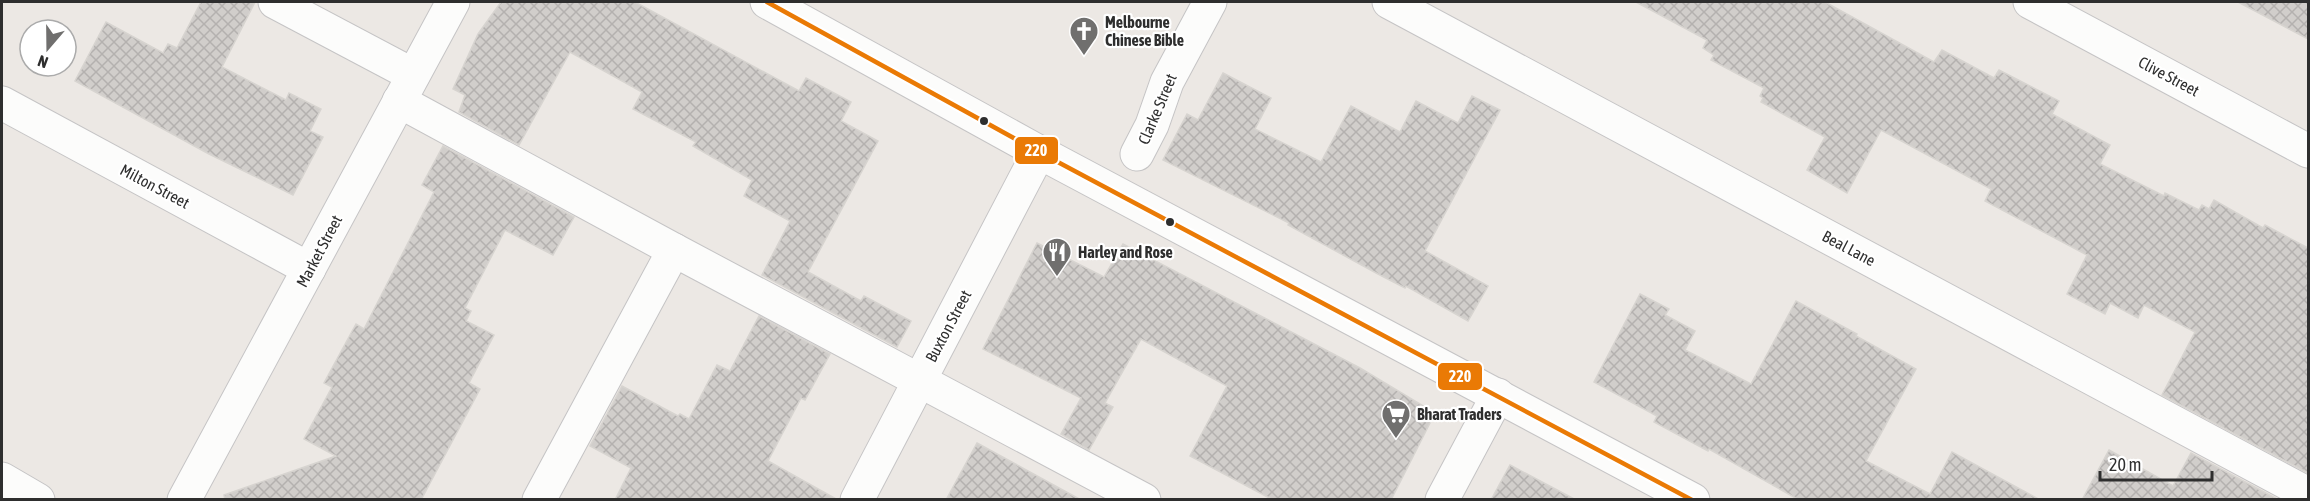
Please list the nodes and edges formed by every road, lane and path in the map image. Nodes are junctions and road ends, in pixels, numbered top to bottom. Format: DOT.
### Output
graph roads {
  1 [pos="275,2"];
  2 [pos="453,2"];
  3 [pos="767,2"];
  4 [pos="1210,2"];
  5 [pos="1389,2"];
  6 [pos="2030,2"];
  7 [pos="406,88"];
  8 [pos="2,103"];
  9 [pos="2308,151"];
  10 [pos="1039,152"];
  11 [pos="1137,154"];
  12 [pos="674,250"];
  13 [pos="309,268"];
  14 [pos="920,380"];
  15 [pos="1498,395"];
  16 [pos="2,480"];
  17 [pos="2308,494"];
  18 [pos="39,500"];
  19 [pos="184,500"];
  20 [pos="539,500"];
  21 [pos="857,500"];
  22 [pos="1144,500"];
  23 [pos="1442,500"];
  24 [pos="1694,500"];
  1 -- 7 [label="street"];
  2 -- 7 [label="street, Market Street"];
  3 -- 10 [label="street"];
  4 -- 11 [label="street, Clarke Street"];
  5 -- 17 [label="street, Beal Lane"];
  6 -- 9 [label="street, Clive Street"];
  7 -- 12 [label="street"];
  7 -- 13 [label="street, Market Street"];
  8 -- 13 [label="street, Milton Street"];
  10 -- 14 [label="street, Buxton Street"];
  10 -- 15 [label="street"];
  12 -- 14 [label="street"];
  12 -- 20 [label="street"];
  13 -- 19 [label="street, Market Street"];
  14 -- 21 [label="street, Buxton Street"];
  14 -- 22 [label="street"];
  15 -- 23 [label="street"];
  15 -- 24 [label="street"];
  16 -- 18 [label="street"];
}
